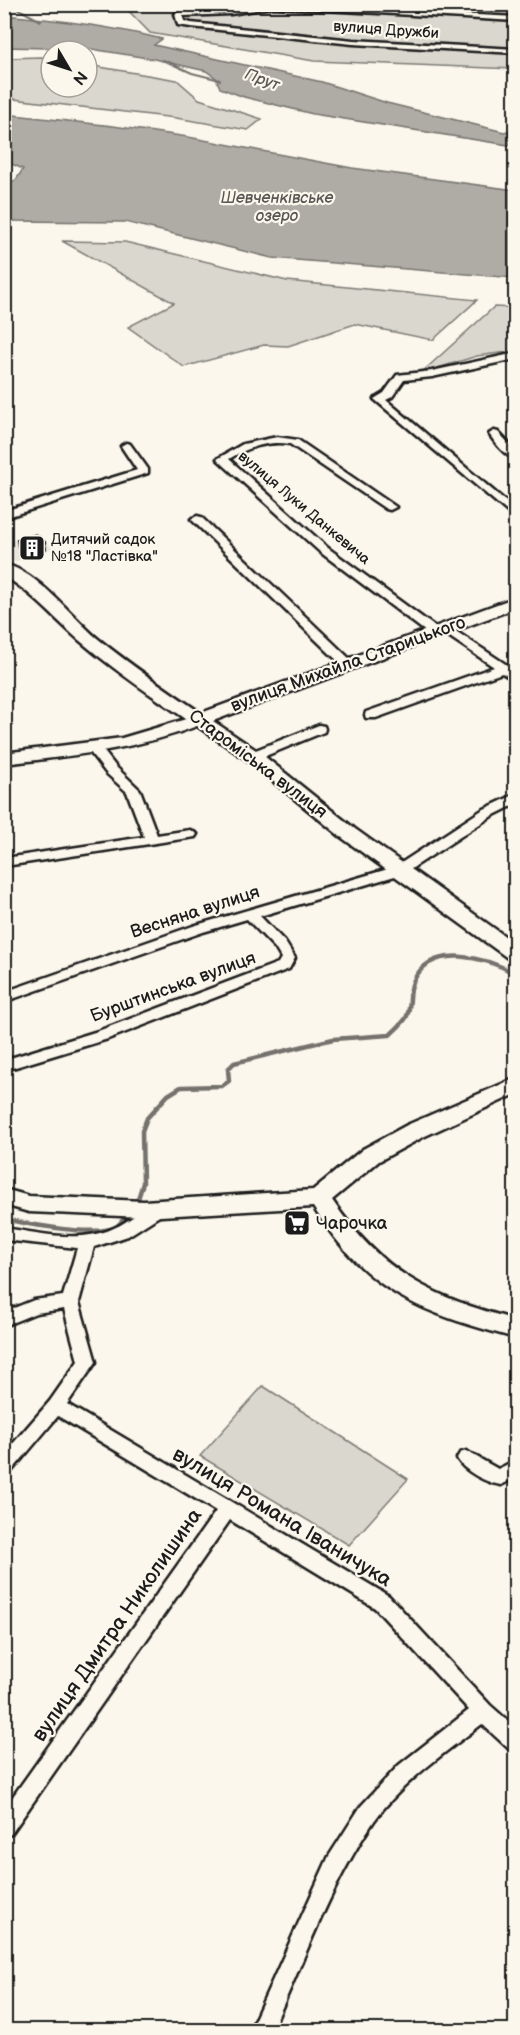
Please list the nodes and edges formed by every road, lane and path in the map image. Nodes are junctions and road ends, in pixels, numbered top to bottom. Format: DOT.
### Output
graph roads {
  1 [pos="278,5"];
  2 [pos="516,19"];
  3 [pos="516,51"];
  4 [pos="516,356"];
  5 [pos="494,434"];
  6 [pos="126,446"];
  7 [pos="516,457"];
  8 [pos="390,507"];
  9 [pos="4,515"];
  10 [pos="516,516"];
  11 [pos="197,519"];
  12 [pos="4,569"];
  13 [pos="516,602"];
  14 [pos="440,630"];
  15 [pos="348,664"];
  16 [pos="504,668"];
  17 [pos="516,677"];
  18 [pos="370,715"];
  19 [pos="200,719"];
  20 [pos="319,729"];
  21 [pos="93,747"];
  22 [pos="253,756"];
  23 [pos="4,759"];
  24 [pos="516,798"];
  25 [pos="190,834"];
  26 [pos="152,840"];
  27 [pos="12,861"];
  28 [pos="400,870"];
  29 [pos="250,914"];
  30 [pos="516,954"];
  31 [pos="4,997"];
  32 [pos="9,1064"];
  33 [pos="516,1085"];
  34 [pos="4,1197"];
  35 [pos="319,1198"];
  36 [pos="158,1209"];
  37 [pos="4,1234"];
  38 [pos="87,1242"];
  39 [pos="70,1302"];
  40 [pos="4,1320"];
  41 [pos="516,1329"];
  42 [pos="56,1406"];
  43 [pos="466,1458"];
  44 [pos="516,1467"];
  45 [pos="4,1468"];
  46 [pos="227,1510"];
  47 [pos="483,1711"];
  48 [pos="516,1742"];
  49 [pos="4,1827"];
  50 [pos="261,2031"];
  1 -- 2 [label="street, вулиця Дружби"];
  1 -- 3 [label="street, вулиця Дружби"];
  4 -- 10 [label="street"];
  5 -- 7 [label="street"];
  6 -- 9 [label="street"];
  8 -- 14 [label="street, вулиця Луки Данкевича"];
  11 -- 15 [label="street"];
  12 -- 19 [label="street, Староміська вулиця"];
  13 -- 14 [label="street, вулиця Михайла Старицького"];
  14 -- 15 [label="street, вулиця Михайла Старицького"];
  14 -- 16 [label="street, вулиця Луки Данкевича"];
  15 -- 19 [label="street, вулиця Михайла Старицького"];
  16 -- 17 [label="street, вулиця Луки Данкевича"];
  16 -- 18 [label="street"];
  19 -- 21 [label="street, вулиця Михайла Старицького"];
  19 -- 22 [label="street, Староміська вулиця"];
  20 -- 22 [label="street"];
  21 -- 23 [label="street, вулиця Михайла Старицького"];
  21 -- 26 [label="street"];
  22 -- 28 [label="street, Староміська вулиця"];
  24 -- 28 [label="street, Весняна вулиця"];
  25 -- 26 [label="street"];
  26 -- 27 [label="street"];
  28 -- 29 [label="street, Весняна вулиця"];
  28 -- 30 [label="street, Староміська вулиця"];
  29 -- 31 [label="street, Весняна вулиця"];
  29 -- 32 [label="street, Бурштинська вулиця"];
  33 -- 35 [label="street"];
  34 -- 36 [label="street"];
  35 -- 36 [label="street"];
  35 -- 41 [label="street"];
  36 -- 38 [label="street"];
  37 -- 38 [label="street"];
  38 -- 39 [label="street"];
  39 -- 40 [label="street"];
  39 -- 42 [label="street"];
  42 -- 45 [label="street"];
  42 -- 46 [label="street, вулиця Романа Іваничука"];
  43 -- 44 [label="street"];
  46 -- 47 [label="street, вулиця Романа Іваничука"];
  46 -- 49 [label="street, вулиця Дмитра Николишина"];
  47 -- 48 [label="street, вулиця Романа Іваничука"];
  47 -- 50 [label="street"];
}
